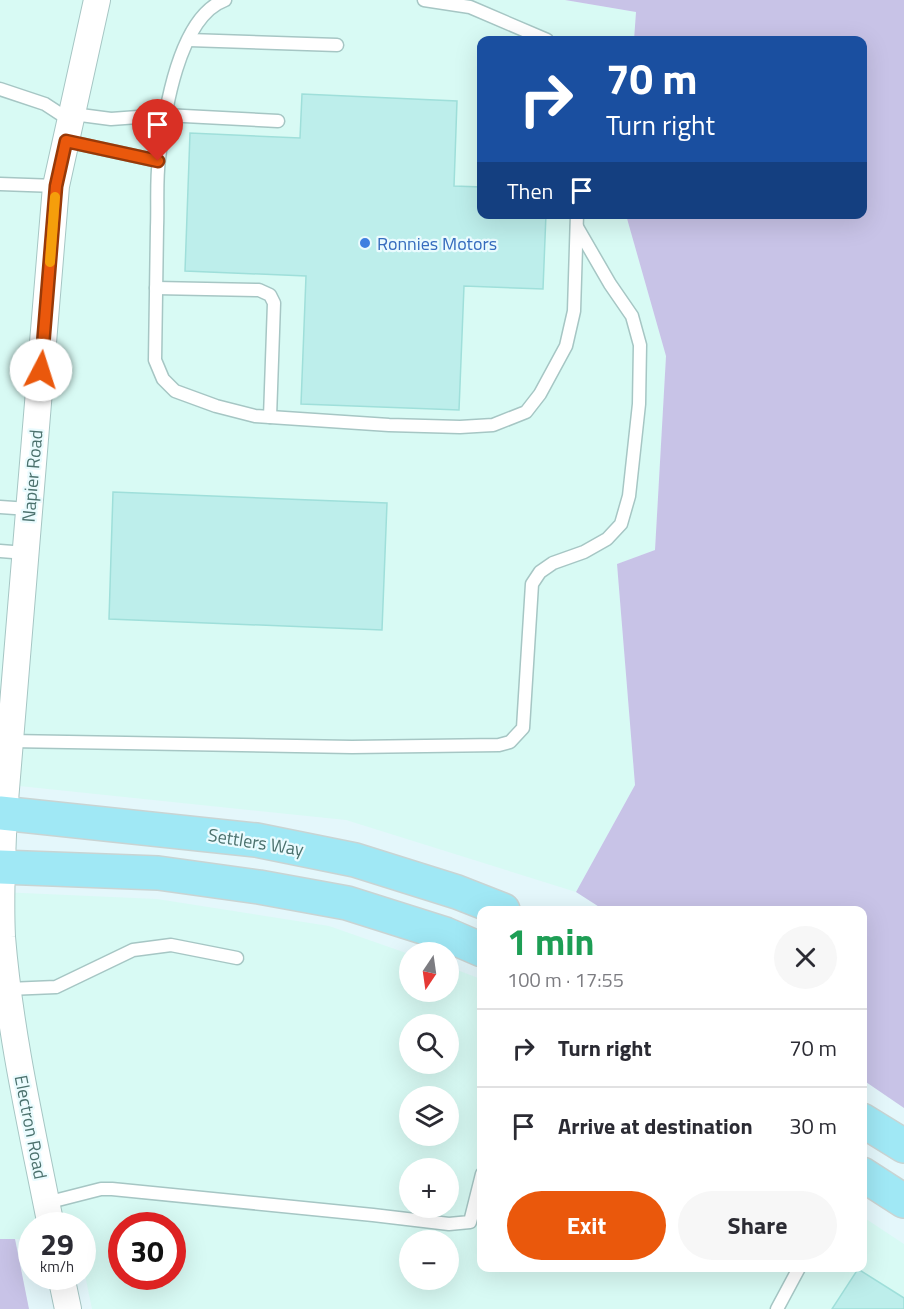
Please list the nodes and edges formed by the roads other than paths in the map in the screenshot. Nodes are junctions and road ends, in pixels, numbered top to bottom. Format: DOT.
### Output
graph roads {
  1 [pos="97,0"];
  2 [pos="225,0"];
  3 [pos="424,0"];
  4 [pos="538,36"];
  5 [pos="189,40"];
  6 [pos="337,45"];
  7 [pos="0,89"];
  8 [pos="165,116"];
  9 [pos="278,122"];
  10 [pos="70,125"];
  11 [pos="158,161"];
  12 [pos="0,184"];
  13 [pos="56,186"];
  14 [pos="577,221"];
  15 [pos="156,288"];
  16 [pos="270,417"];
  17 [pos="0,507"];
  18 [pos="29,509"];
  19 [pos="0,551"];
  20 [pos="26,553"];
  21 [pos="10,741"];
  22 [pos="2,813"];
  23 [pos="1,867"];
  24 [pos="493,906"];
  25 [pos="477,948"];
  26 [pos="237,958"];
  27 [pos="8,989"];
  28 [pos="867,1123"];
  29 [pos="904,1146"];
  30 [pos="867,1177"];
  31 [pos="477,1194"];
  32 [pos="904,1201"];
  33 [pos="49,1212"];
  34 [pos="53,1212"];
  35 [pos="797,1272"];
  36 [pos="64,1290"];
  37 [pos="68,1309"];
  38 [pos="777,1309"];
  1 -- 10 [label="street, Napier Road"];
  2 -- 5 [label="lane"];
  3 -- 4 [label="lane"];
  5 -- 6 [label="lane"];
  5 -- 8 [label="lane"];
  7 -- 10 [label="lane"];
  8 -- 9 [label="lane"];
  8 -- 10 [label="lane"];
  8 -- 11 [label="lane"];
  10 -- 11 [label="lane"];
  10 -- 13 [label="street, Napier Road"];
  11 -- 15 [label="lane"];
  12 -- 13 [label="lane"];
  13 -- 18 [label="street, Napier Road"];
  14 -- 16 [label="lane"];
  14 -- 21 [label="lane"];
  15 -- 16 [label="lane"];
  15 -- 16 [label="lane"];
  17 -- 18 [label="lane"];
  18 -- 20 [label="street, Napier Road"];
  19 -- 20 [label="lane"];
  20 -- 21 [label="street, Napier Road"];
  21 -- 22 [label="street, Napier Road"];
  22 -- 23 [label="street, Electron Road"];
  22 -- 24 [label="main road, Settlers Way"];
  23 -- 25 [label="main road"];
  23 -- 27 [label="street, Electron Road"];
  26 -- 27 [label="lane"];
  27 -- 33 [label="street, Electron Road"];
  28 -- 29 [label="main road"];
  30 -- 32 [label="main road"];
  31 -- 34 [label="lane"];
  35 -- 38 [label="lane"];
  36 -- 37 [label="street"];
}
